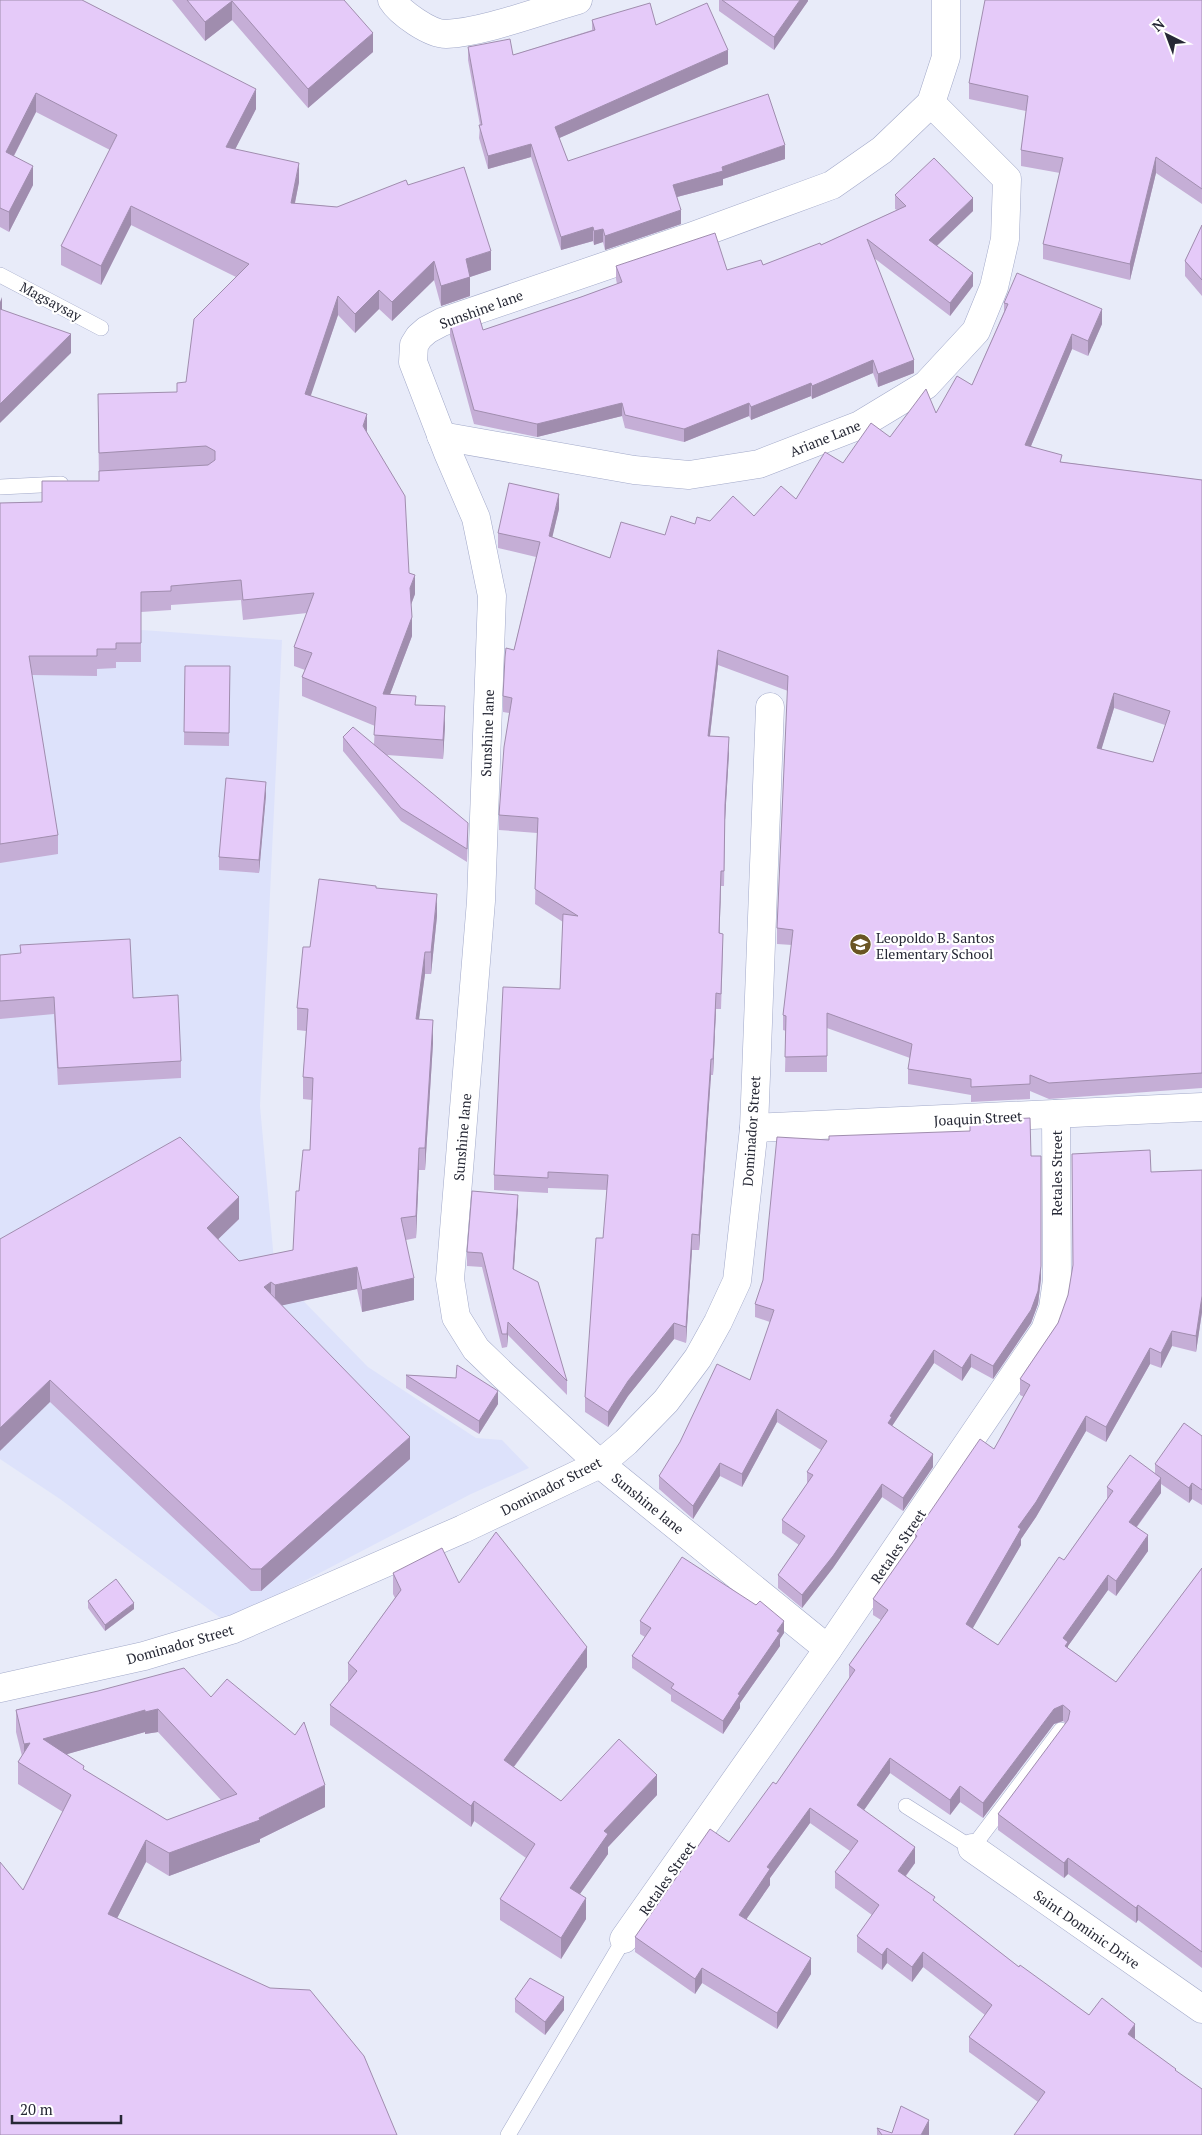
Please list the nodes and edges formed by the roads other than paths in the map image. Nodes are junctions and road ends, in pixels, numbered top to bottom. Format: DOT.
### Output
graph roads {
  1 [pos="392,0"];
  2 [pos="578,0"];
  3 [pos="946,0"];
  4 [pos="931,102"];
  5 [pos="0,275"];
  6 [pos="101,328"];
  7 [pos="441,436"];
  8 [pos="79,482"];
  9 [pos="0,487"];
  10 [pos="770,706"];
  11 [pos="1202,1107"];
  12 [pos="1056,1114"];
  13 [pos="754,1128"];
  14 [pos="600,1464"];
  15 [pos="828,1649"];
  16 [pos="0,1688"];
  17 [pos="1061,1730"];
  18 [pos="906,1806"];
  19 [pos="972,1848"];
  20 [pos="624,1939"];
  21 [pos="1202,2009"];
  22 [pos="508,2135"];
  1 -- 2 [label="street"];
  3 -- 4 [label="street, Sunshine lane"];
  4 -- 7 [label="street, Sunshine lane"];
  4 -- 7 [label="street, Ariane Lane"];
  5 -- 6 [label="lane, Magsaysay"];
  7 -- 14 [label="street, Sunshine lane"];
  8 -- 9 [label="lane"];
  10 -- 13 [label="street, Dominador Street"];
  11 -- 12 [label="street, Joaquin Street"];
  12 -- 13 [label="street, Joaquin Street"];
  12 -- 15 [label="street, Retales Street"];
  13 -- 14 [label="street, Dominador Street"];
  14 -- 15 [label="street, Sunshine lane"];
  14 -- 16 [label="street, Dominador Street"];
  15 -- 20 [label="street, Retales Street"];
  17 -- 19 [label="lane"];
  18 -- 19 [label="lane"];
  19 -- 21 [label="street, Saint Dominic Drive"];
  20 -- 22 [label="lane"];
}
